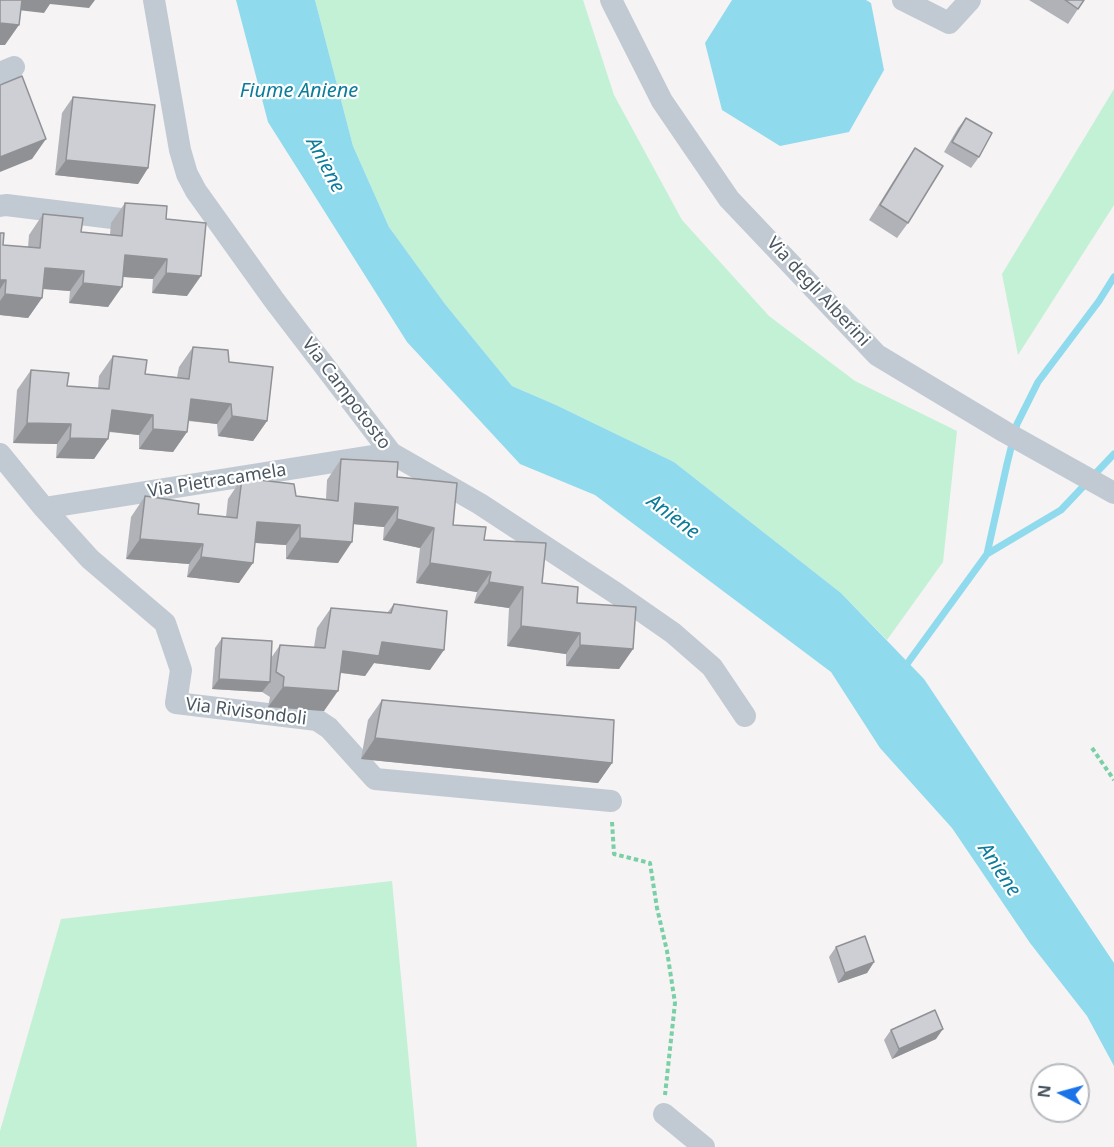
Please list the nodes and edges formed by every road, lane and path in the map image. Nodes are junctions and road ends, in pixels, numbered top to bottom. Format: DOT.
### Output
graph roads {
  1 [pos="154,0"];
  2 [pos="611,0"];
  3 [pos="903,0"];
  4 [pos="970,0"];
  5 [pos="0,206"];
  6 [pos="136,221"];
  7 [pos="391,453"];
  8 [pos="0,454"];
  9 [pos="1114,493"];
  10 [pos="44,508"];
  11 [pos="745,716"];
  12 [pos="1092,748"];
  13 [pos="1114,780"];
  14 [pos="611,801"];
  15 [pos="664,1114"];
  16 [pos="704,1147"];
  1 -- 7 [label="street, Via Campotosto"];
  2 -- 9 [label="street, Via degli Alberini"];
  3 -- 4 [label="street"];
  5 -- 6 [label="street"];
  7 -- 10 [label="street, Via Pietracamela"];
  7 -- 11 [label="street, Via Campotosto"];
  8 -- 10 [label="street, Via Rivisondoli"];
  10 -- 14 [label="street, Via Rivisondoli"];
  12 -- 13 [label="path"];
  14 -- 15 [label="path"];
  15 -- 16 [label="street"];
}
